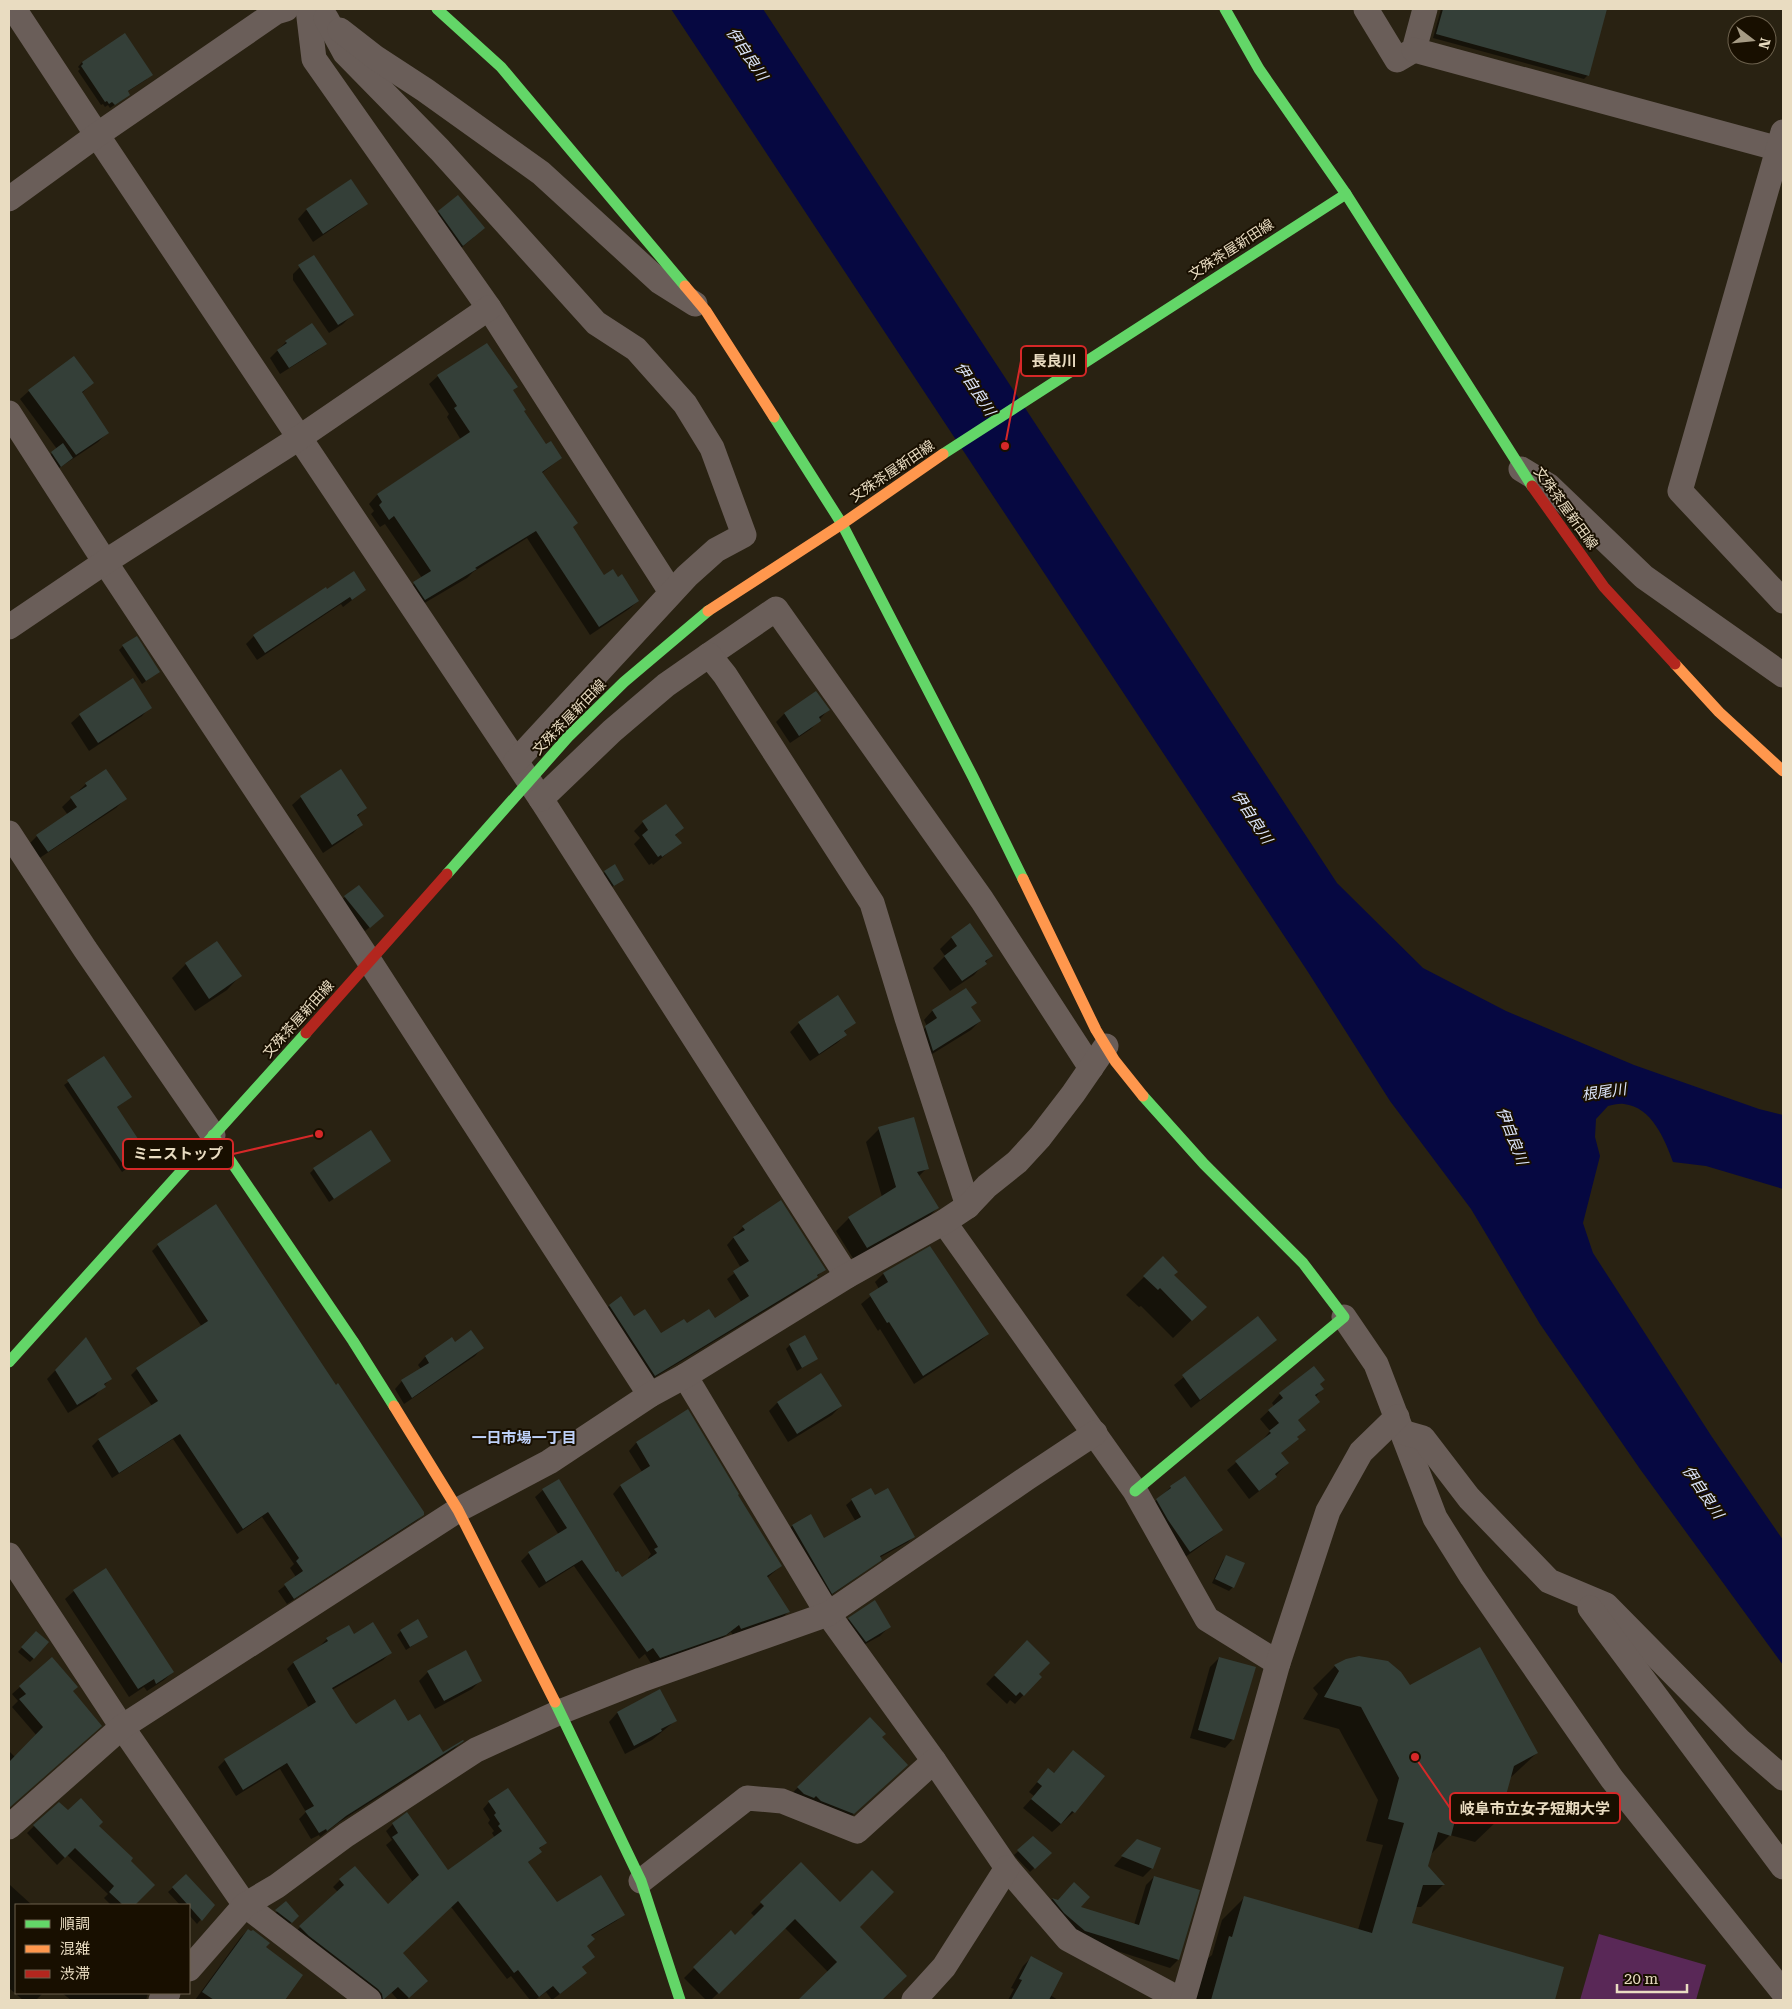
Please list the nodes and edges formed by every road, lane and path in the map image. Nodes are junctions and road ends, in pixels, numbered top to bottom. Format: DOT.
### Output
graph roads {
  1 [pos="14,9"];
  2 [pos="286,9"];
  3 [pos="437,9"];
  4 [pos="1212,9"];
  5 [pos="1225,9"];
  6 [pos="1366,9"];
  7 [pos="1425,9"];
  8 [pos="316,12"];
  9 [pos="1414,50"];
  10 [pos="1259,69"];
  11 [pos="97,135"];
  12 [pos="1782,144"];
  13 [pos="1346,194"];
  14 [pos="9,199"];
  15 [pos="489,308"];
  16 [pos="706,311"];
  17 [pos="9,413"];
  18 [pos="299,438"];
  19 [pos="1519,468"];
  20 [pos="842,524"];
  21 [pos="105,562"];
  22 [pos="671,592"];
  23 [pos="1783,601"];
  24 [pos="9,627"];
  25 [pos="709,655"];
  26 [pos="1783,675"];
  27 [pos="1783,771"];
  28 [pos="529,780"];
  29 [pos="9,833"];
  30 [pos="370,962"];
  31 [pos="1106,1046"];
  32 [pos="1091,1068"];
  33 [pos="214,1135"];
  34 [pos="968,1206"];
  35 [pos="944,1222"];
  36 [pos="847,1276"];
  37 [pos="1344,1318"];
  38 [pos="9,1362"];
  39 [pos="685,1376"];
  40 [pos="650,1395"];
  41 [pos="1399,1425"];
  42 [pos="1095,1433"];
  43 [pos="1135,1491"];
  44 [pos="458,1510"];
  45 [pos="9,1556"];
  46 [pos="1582,1596"];
  47 [pos="828,1614"];
  48 [pos="1278,1662"];
  49 [pos="560,1712"];
  50 [pos="122,1728"];
  51 [pos="934,1761"];
  52 [pos="1783,1778"];
  53 [pos="9,1827"];
  54 [pos="1007,1868"];
  55 [pos="1783,1868"];
  56 [pos="641,1881"];
  57 [pos="245,1906"];
  58 [pos="190,1968"];
  59 [pos="1776,1992"];
  60 [pos="369,2000"];
  61 [pos="680,2000"];
  62 [pos="914,2000"];
  63 [pos="1182,2000"];
  1 -- 11 [label="street"];
  2 -- 11 [label="street"];
  3 -- 16 [label="street"];
  4 -- 10 [label="street"];
  5 -- 10 [label="street"];
  6 -- 9 [label="street"];
  7 -- 9 [label="street"];
  8 -- 15 [label="street"];
  8 -- 16 [label="street"];
  8 -- 22 [label="street"];
  9 -- 12 [label="street"];
  10 -- 13 [label="street"];
  11 -- 14 [label="street"];
  11 -- 18 [label="street"];
  12 -- 23 [label="street"];
  13 -- 19 [label="street, 文殊茶屋新田線"];
  13 -- 20 [label="street, 文殊茶屋新田線"];
  15 -- 18 [label="street"];
  15 -- 22 [label="street"];
  16 -- 20 [label="street"];
  17 -- 21 [label="street"];
  18 -- 21 [label="street"];
  18 -- 28 [label="street"];
  19 -- 26 [label="street"];
  19 -- 27 [label="street, 文殊茶屋新田線"];
  20 -- 28 [label="street, 文殊茶屋新田線"];
  20 -- 31 [label="street"];
  21 -- 24 [label="street"];
  21 -- 30 [label="street"];
  22 -- 28 [label="street"];
  25 -- 28 [label="street"];
  25 -- 32 [label="street"];
  25 -- 34 [label="street"];
  28 -- 30 [label="street, 文殊茶屋新田線"];
  28 -- 36 [label="street"];
  29 -- 33 [label="street"];
  30 -- 33 [label="street, 文殊茶屋新田線"];
  30 -- 40 [label="street"];
  31 -- 32 [label="street"];
  31 -- 37 [label="street"];
  32 -- 34 [label="street"];
  33 -- 38 [label="street, 文殊茶屋新田線"];
  33 -- 44 [label="street"];
  34 -- 35 [label="street"];
  35 -- 36 [label="street"];
  35 -- 42 [label="street"];
  36 -- 39 [label="street"];
  37 -- 41 [label="street"];
  37 -- 43 [label="street"];
  39 -- 40 [label="street"];
  39 -- 47 [label="street"];
  40 -- 44 [label="street"];
  41 -- 46 [label="street"];
  41 -- 48 [label="street"];
  41 -- 59 [label="street"];
  42 -- 43 [label="street"];
  42 -- 47 [label="street"];
  43 -- 48 [label="street"];
  44 -- 49 [label="street"];
  44 -- 50 [label="street"];
  45 -- 50 [label="street"];
  46 -- 52 [label="street"];
  46 -- 55 [label="street"];
  47 -- 49 [label="street"];
  47 -- 51 [label="street"];
  48 -- 63 [label="street"];
  49 -- 56 [label="street"];
  49 -- 57 [label="street"];
  50 -- 53 [label="street"];
  50 -- 57 [label="street"];
  51 -- 54 [label="street"];
  51 -- 56 [label="street"];
  54 -- 62 [label="street"];
  54 -- 63 [label="street"];
  56 -- 61 [label="street"];
  57 -- 58 [label="street"];
  57 -- 60 [label="street"];
}
